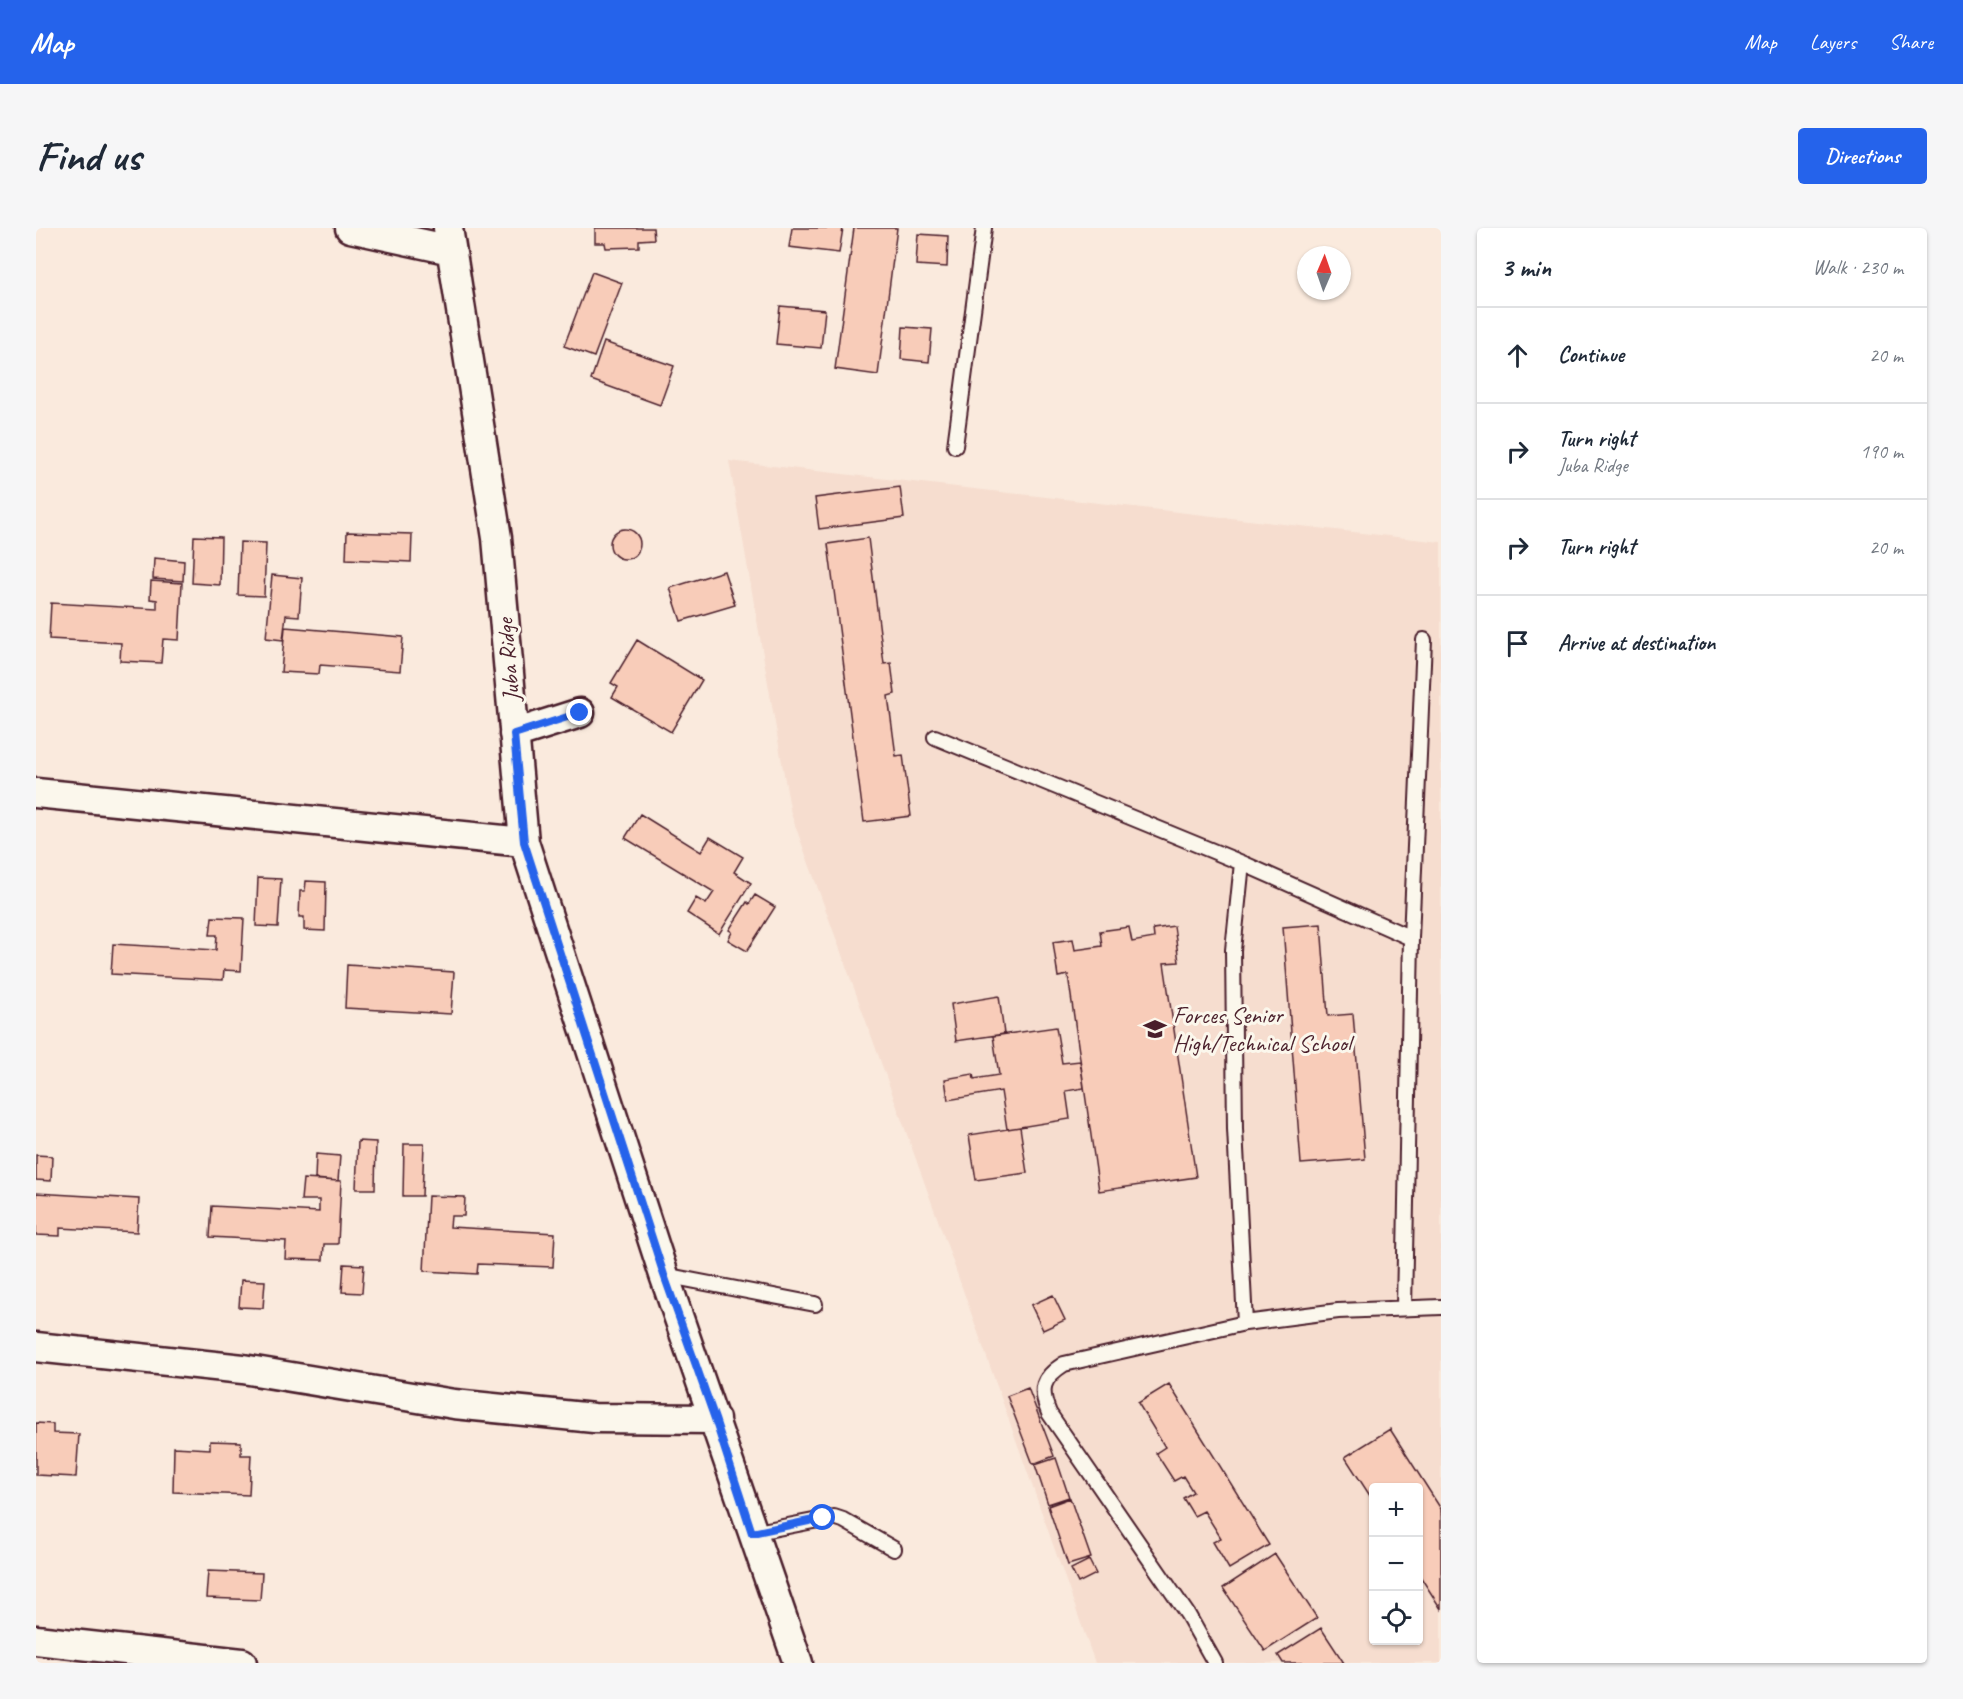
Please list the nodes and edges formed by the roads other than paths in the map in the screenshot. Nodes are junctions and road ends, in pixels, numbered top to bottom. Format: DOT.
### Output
graph roads {
  1 [pos="350,228"];
  2 [pos="984,228"];
  3 [pos="450,239"];
  4 [pos="955,446"];
  5 [pos="1424,640"];
  6 [pos="580,713"];
  7 [pos="514,734"];
  8 [pos="935,737"];
  9 [pos="36,793"];
  10 [pos="524,842"];
  11 [pos="1242,863"];
  12 [pos="1411,938"];
  13 [pos="664,1275"];
  14 [pos="815,1304"];
  15 [pos="1441,1307"];
  16 [pos="1404,1308"];
  17 [pos="1245,1323"];
  18 [pos="36,1347"];
  19 [pos="715,1419"];
  20 [pos="752,1533"];
  21 [pos="894,1549"];
  22 [pos="36,1640"];
  23 [pos="242,1663"];
  24 [pos="798,1663"];
  25 [pos="1215,1663"];
  1 -- 3 [label="street"];
  2 -- 4 [label="lane"];
  3 -- 7 [label="street, Juba Ridge"];
  5 -- 12 [label="lane"];
  6 -- 7 [label="street"];
  7 -- 10 [label="street, Juba Ridge"];
  8 -- 11 [label="lane"];
  9 -- 10 [label="street"];
  10 -- 13 [label="street, Juba Ridge"];
  11 -- 12 [label="lane"];
  11 -- 17 [label="lane"];
  12 -- 16 [label="lane"];
  13 -- 14 [label="lane"];
  13 -- 19 [label="street, Juba Ridge"];
  15 -- 16 [label="lane"];
  16 -- 17 [label="lane"];
  17 -- 25 [label="lane"];
  18 -- 19 [label="street"];
  19 -- 20 [label="street, Juba Ridge"];
  20 -- 21 [label="lane"];
  20 -- 24 [label="street, Juba Ridge"];
  22 -- 23 [label="street"];
}
